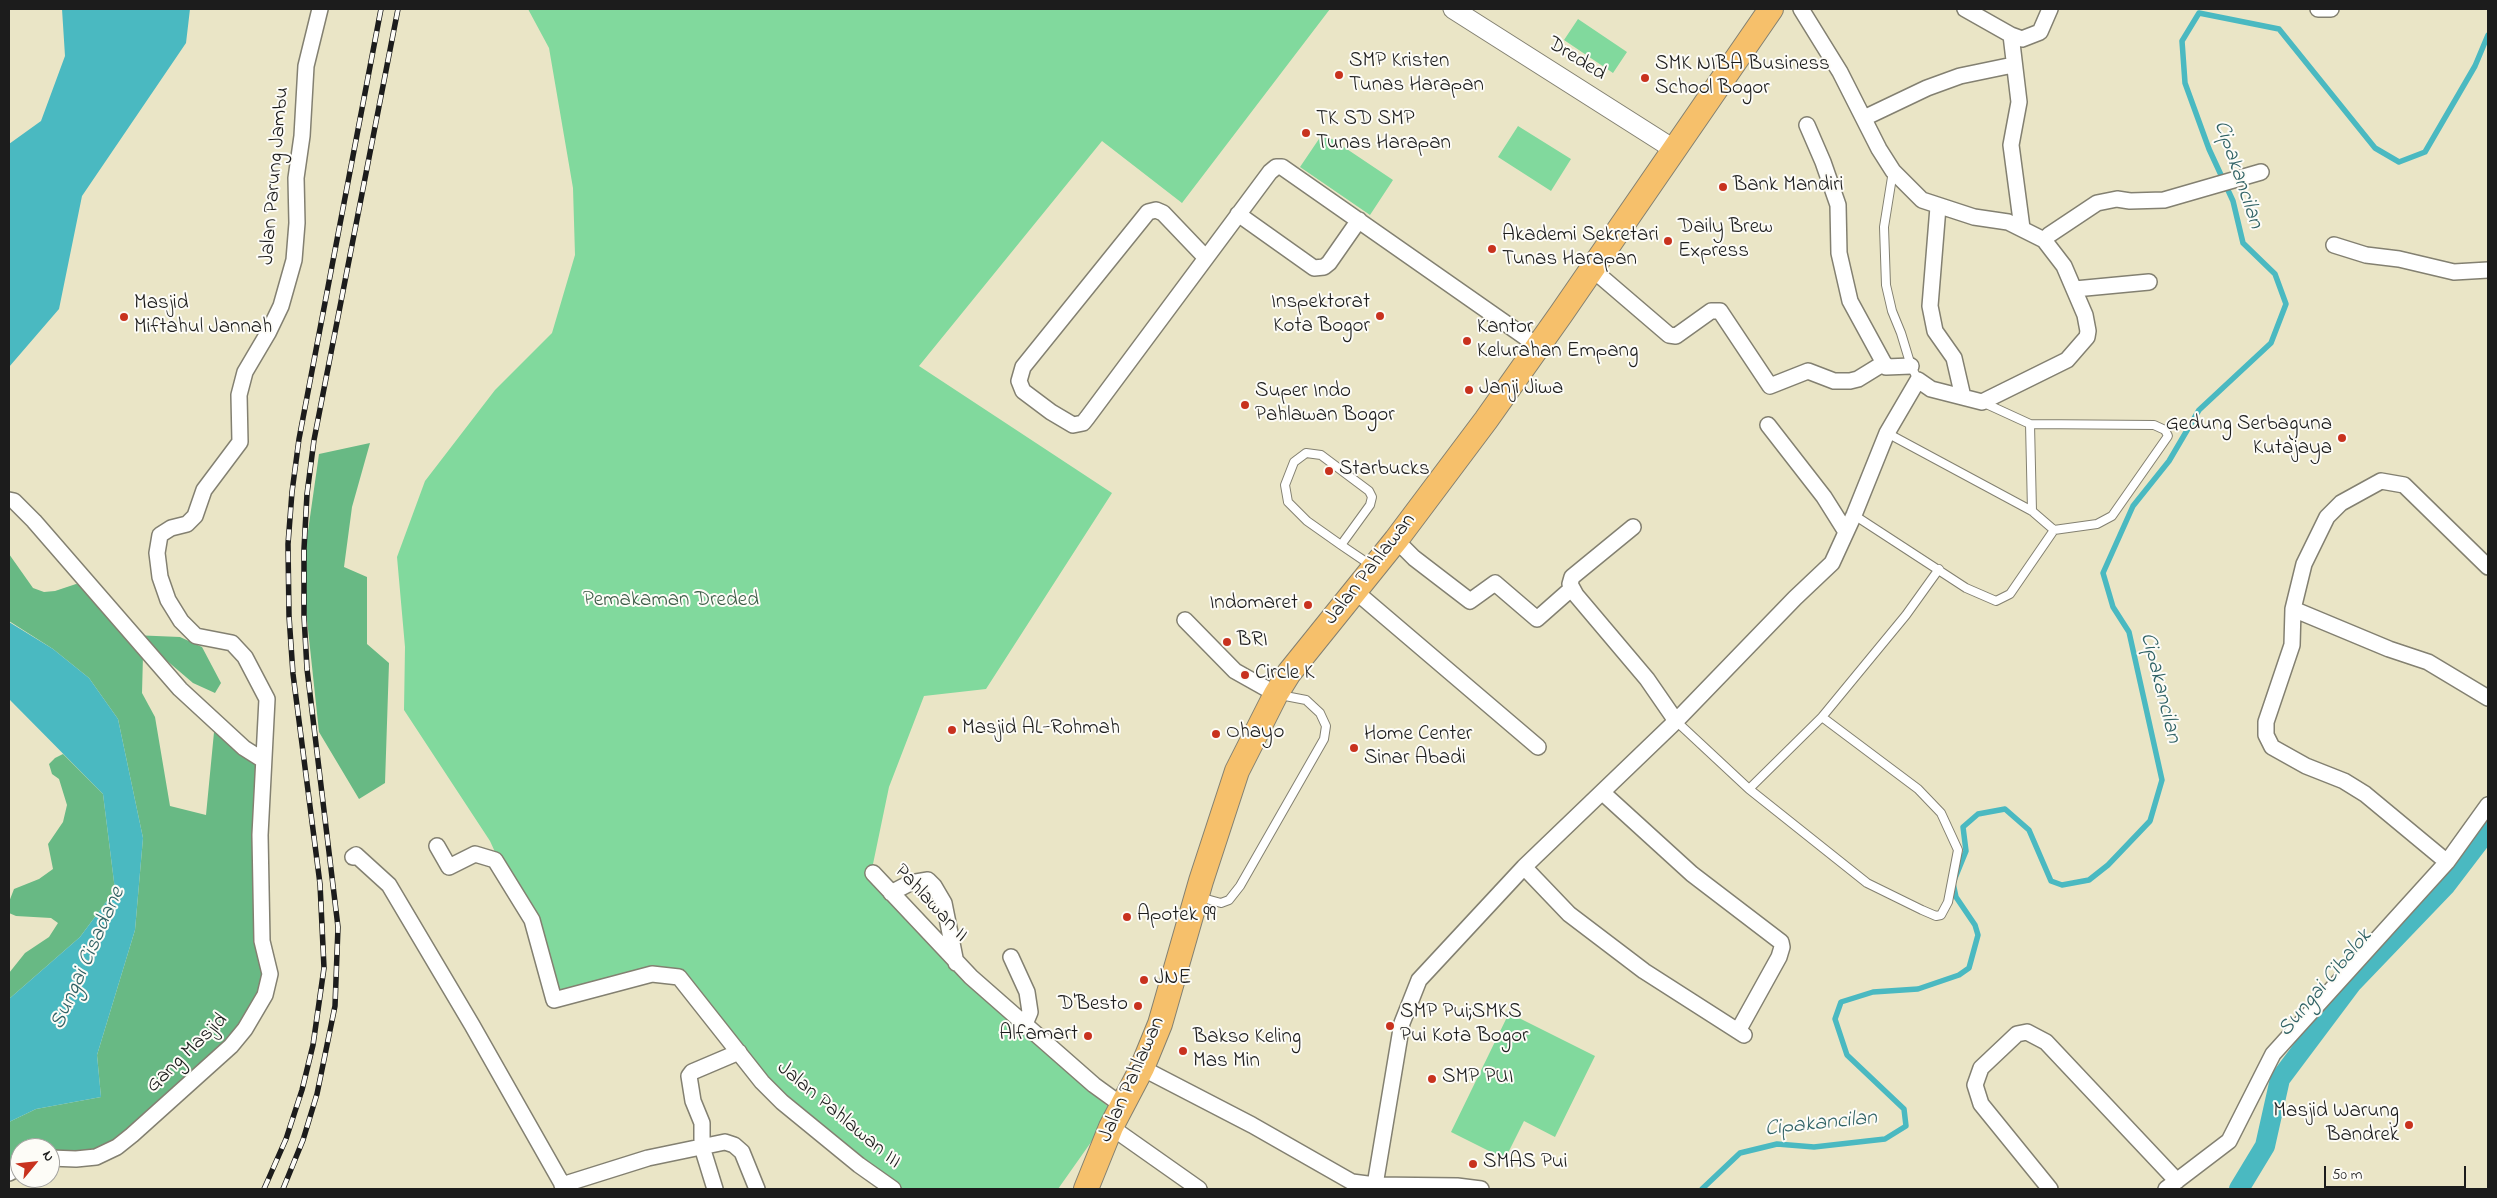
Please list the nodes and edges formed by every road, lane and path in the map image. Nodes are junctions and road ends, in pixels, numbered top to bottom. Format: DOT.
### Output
graph roads {
  1 [pos="320,9"];
  2 [pos="1453,9"];
  3 [pos="1770,9"];
  4 [pos="1801,9"];
  5 [pos="1965,9"];
  6 [pos="2050,9"];
  7 [pos="2318,9"];
  8 [pos="2331,9"];
  9 [pos="2011,35"];
  10 [pos="2013,65"];
  11 [pos="1864,118"];
  12 [pos="1807,125"];
  13 [pos="1674,150"];
  14 [pos="1893,171"];
  15 [pos="2261,172"];
  16 [pos="1938,207"];
  17 [pos="1238,214"];
  18 [pos="1359,220"];
  19 [pos="2022,228"];
  20 [pos="2044,240"];
  21 [pos="2334,245"];
  22 [pos="1206,258"];
  23 [pos="1592,269"];
  24 [pos="2488,270"];
  25 [pos="2149,282"];
  26 [pos="2074,289"];
  27 [pos="1538,346"];
  28 [pos="1884,363"];
  29 [pos="1914,373"];
  30 [pos="1963,397"];
  31 [pos="1982,402"];
  32 [pos="2030,424"];
  33 [pos="1768,425"];
  34 [pos="1887,433"];
  35 [pos="9,500"];
  36 [pos="2032,511"];
  37 [pos="1854,515"];
  38 [pos="1633,527"];
  39 [pos="2054,530"];
  40 [pos="1846,532"];
  41 [pos="1396,540"];
  42 [pos="1341,545"];
  43 [pos="2488,567"];
  44 [pos="1374,568"];
  45 [pos="1939,569"];
  46 [pos="1571,589"];
  47 [pos="1355,591"];
  48 [pos="2293,609"];
  49 [pos="1184,620"];
  50 [pos="1276,694"];
  51 [pos="2488,698"];
  52 [pos="1822,717"];
  53 [pos="1676,721"];
  54 [pos="1538,747"];
  55 [pos="263,760"];
  56 [pos="1749,789"];
  57 [pos="1603,794"];
  58 [pos="2488,805"];
  59 [pos="437,846"];
  60 [pos="352,857"];
  61 [pos="2447,862"];
  62 [pos="1524,867"];
  63 [pos="873,873"];
  64 [pos="891,893"];
  65 [pos="1197,896"];
  66 [pos="1011,957"];
  67 [pos="956,963"];
  68 [pos="1024,1024"];
  69 [pos="738,1052"];
  70 [pos="1142,1068"];
  71 [pos="1123,1106"];
  72 [pos="1112,1127"];
  73 [pos="702,1147"];
  74 [pos="60,1158"];
  75 [pos="1375,1185"];
  76 [pos="2172,1185"];
  77 [pos="564,1187"];
  78 [pos="715,1189"];
  79 [pos="757,1189"];
  80 [pos="890,1189"];
  81 [pos="1086,1189"];
  82 [pos="1198,1189"];
  83 [pos="1481,1189"];
  84 [pos="2050,1189"];
  1 -- 55 [label="street, Jalan Parung Jambu"];
  2 -- 13 [label="street, Dreded"];
  3 -- 13 [label="main road, Jalan Pahlawan"];
  4 -- 11 [label="street"];
  5 -- 9 [label="street"];
  6 -- 9 [label="street"];
  7 -- 8 [label="street"];
  9 -- 10 [label="street"];
  10 -- 11 [label="street"];
  10 -- 19 [label="street"];
  11 -- 14 [label="street"];
  12 -- 28 [label="street"];
  13 -- 23 [label="main road, Jalan Pahlawan"];
  14 -- 16 [label="street"];
  14 -- 29 [label="lane"];
  15 -- 20 [label="street"];
  16 -- 19 [label="street"];
  16 -- 30 [label="street"];
  17 -- 18 [label="street"];
  17 -- 18 [label="street"];
  17 -- 22 [label="street"];
  18 -- 27 [label="street"];
  19 -- 20 [label="street"];
  20 -- 26 [label="street"];
  21 -- 24 [label="street"];
  22 -- 22 [label="street"];
  23 -- 27 [label="main road, Jalan Pahlawan"];
  23 -- 28 [label="street"];
  25 -- 26 [label="street"];
  26 -- 31 [label="street"];
  27 -- 41 [label="main road, Jalan Pahlawan"];
  28 -- 29 [label="street"];
  29 -- 30 [label="street"];
  29 -- 34 [label="street"];
  30 -- 31 [label="street"];
  31 -- 32 [label="lane"];
  32 -- 36 [label="lane"];
  32 -- 39 [label="lane"];
  33 -- 40 [label="street"];
  34 -- 36 [label="lane"];
  34 -- 37 [label="street"];
  35 -- 55 [label="street"];
  36 -- 39 [label="lane"];
  37 -- 40 [label="street"];
  37 -- 45 [label="lane"];
  38 -- 46 [label="street"];
  39 -- 45 [label="lane"];
  40 -- 53 [label="street"];
  41 -- 44 [label="main road, Jalan Pahlawan"];
  41 -- 46 [label="street"];
  42 -- 42 [label="lane"];
  42 -- 44 [label="lane"];
  43 -- 48 [label="street"];
  44 -- 47 [label="main road, Jalan Pahlawan"];
  45 -- 52 [label="lane"];
  46 -- 53 [label="street"];
  47 -- 50 [label="main road, Jalan Pahlawan"];
  47 -- 54 [label="street"];
  48 -- 51 [label="street"];
  48 -- 61 [label="street"];
  49 -- 50 [label="street"];
  50 -- 65 [label="main road, Jalan Pahlawan"];
  50 -- 65 [label="lane"];
  52 -- 56 [label="lane"];
  52 -- 56 [label="lane"];
  53 -- 56 [label="lane"];
  53 -- 57 [label="street"];
  55 -- 74 [label="street, Gang Masjid"];
  57 -- 62 [label="street"];
  57 -- 62 [label="street"];
  58 -- 61 [label="street"];
  59 -- 69 [label="street, Jalan Pahlawan III"];
  60 -- 77 [label="street"];
  61 -- 76 [label="street"];
  62 -- 75 [label="street"];
  63 -- 64 [label="street, Pahlawan II"];
  64 -- 67 [label="street, Pahlawan II"];
  64 -- 67 [label="street"];
  65 -- 70 [label="main road, Jalan Pahlawan"];
  66 -- 68 [label="street"];
  67 -- 68 [label="street, Pahlawan II"];
  68 -- 71 [label="street, Pahlawan II"];
  69 -- 73 [label="street"];
  69 -- 80 [label="street, Jalan Pahlawan III"];
  70 -- 71 [label="main road, Jalan Pahlawan"];
  70 -- 75 [label="street"];
  71 -- 72 [label="main road, Jalan Pahlawan"];
  72 -- 81 [label="main road, Jalan Pahlawan"];
  72 -- 82 [label="street"];
  73 -- 77 [label="street"];
  73 -- 78 [label="street"];
  73 -- 79 [label="street"];
  75 -- 83 [label="street"];
  76 -- 84 [label="street"];
}
